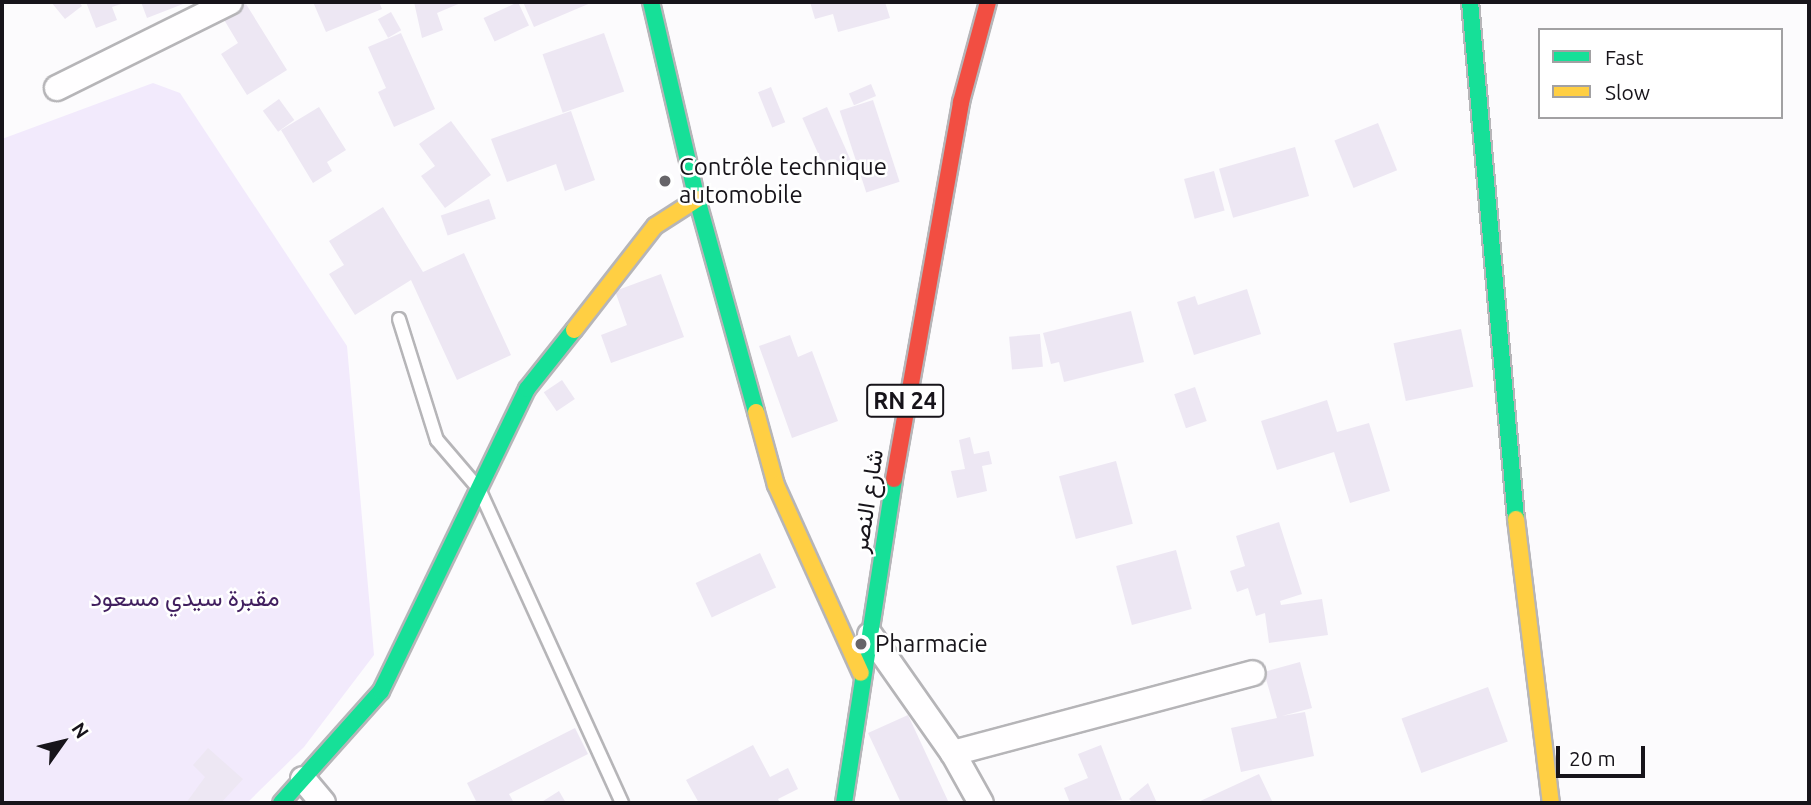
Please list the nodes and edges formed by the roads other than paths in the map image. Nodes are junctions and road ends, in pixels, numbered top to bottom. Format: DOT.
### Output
graph roads {
  1 [pos="230,2"];
  2 [pos="651,2"];
  3 [pos="988,2"];
  4 [pos="1470,2"];
  5 [pos="202,7"];
  6 [pos="57,88"];
  7 [pos="697,199"];
  8 [pos="399,318"];
  9 [pos="479,489"];
  10 [pos="870,635"];
  11 [pos="861,673"];
  12 [pos="1253,673"];
  13 [pos="953,753"];
  14 [pos="303,779"];
  15 [pos="281,803"];
  16 [pos="323,803"];
  17 [pos="622,803"];
  18 [pos="844,803"];
  19 [pos="981,803"];
  20 [pos="1551,803"];
  1 -- 5 [label="street"];
  2 -- 7 [label="street"];
  3 -- 10 [label="street, شارع النصر / RN 24"];
  4 -- 20 [label="street"];
  5 -- 6 [label="street"];
  7 -- 9 [label="street"];
  7 -- 11 [label="street"];
  8 -- 9 [label="lane"];
  9 -- 14 [label="street"];
  9 -- 17 [label="lane"];
  10 -- 11 [label="street, شارع النصر / RN 24"];
  10 -- 13 [label="street"];
  11 -- 18 [label="street, شارع النصر / RN 24"];
  12 -- 13 [label="street"];
  13 -- 19 [label="street"];
  14 -- 15 [label="street"];
  14 -- 16 [label="street"];
}
